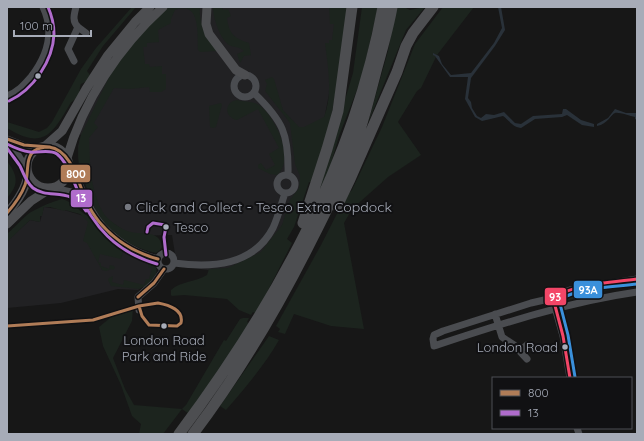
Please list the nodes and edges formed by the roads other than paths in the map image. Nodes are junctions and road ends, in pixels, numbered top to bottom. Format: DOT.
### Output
graph roads {
  1 [pos="43,7"];
  2 [pos="76,7"];
  3 [pos="150,7"];
  4 [pos="163,7"];
  5 [pos="207,7"];
  6 [pos="352,7"];
  7 [pos="383,7"];
  8 [pos="392,7"];
  9 [pos="433,7"];
  10 [pos="78,27"];
  11 [pos="86,33"];
  12 [pos="74,61"];
  13 [pos="245,75"];
  14 [pos="254,93"];
  15 [pos="7,96"];
  16 [pos="7,139"];
  17 [pos="43,147"];
  18 [pos="68,160"];
  19 [pos="28,172"];
  20 [pos="288,175"];
  21 [pos="52,188"];
  22 [pos="285,193"];
  23 [pos="88,204"];
  24 [pos="7,213"];
  25 [pos="7,224"];
  26 [pos="158,259"];
  27 [pos="174,263"];
  28 [pos="288,267"];
  29 [pos="164,269"];
  30 [pos="637,279"];
  31 [pos="637,292"];
  32 [pos="553,298"];
  33 [pos="281,300"];
  34 [pos="555,308"];
  35 [pos="139,310"];
  36 [pos="495,314"];
  37 [pos="498,325"];
  38 [pos="527,345"];
  39 [pos="520,351"];
  40 [pos="527,359"];
  41 [pos="570,377"];
  42 [pos="179,434"];
  43 [pos="193,434"];
  1 -- 15 [label="street"];
  2 -- 10 [label="street"];
  3 -- 17 [label="main road"];
  4 -- 18 [label="main road"];
  5 -- 13 [label="main road"];
  6 -- 28 [label="highway"];
  7 -- 28 [label="highway"];
  8 -- 33 [label="highway"];
  9 -- 33 [label="highway"];
  10 -- 11 [label="street"];
  10 -- 12 [label="street"];
  13 -- 14 [label="street"];
  13 -- 14 [label="street"];
  14 -- 20 [label="street"];
  16 -- 17 [label="street"];
  16 -- 19 [label="street"];
  17 -- 18 [label="main road"];
  17 -- 19 [label="main road"];
  18 -- 21 [label="main road"];
  18 -- 23 [label="street"];
  19 -- 21 [label="main road"];
  19 -- 24 [label="main road"];
  20 -- 22 [label="street"];
  20 -- 22 [label="street"];
  21 -- 23 [label="street"];
  21 -- 25 [label="main road"];
  22 -- 27 [label="street"];
  23 -- 26 [label="street"];
  26 -- 27 [label="street"];
  26 -- 29 [label="street"];
  27 -- 29 [label="street"];
  28 -- 42 [label="highway"];
  29 -- 35 [label="street"];
  30 -- 32 [label="street"];
  31 -- 34 [label="street"];
  32 -- 34 [label="street"];
  32 -- 36 [label="street"];
  33 -- 43 [label="highway"];
  34 -- 37 [label="street"];
  34 -- 41 [label="street"];
  36 -- 37 [label="street"];
  36 -- 37 [label="street"];
  37 -- 39 [label="street"];
  38 -- 39 [label="street"];
  39 -- 40 [label="street"];
}
